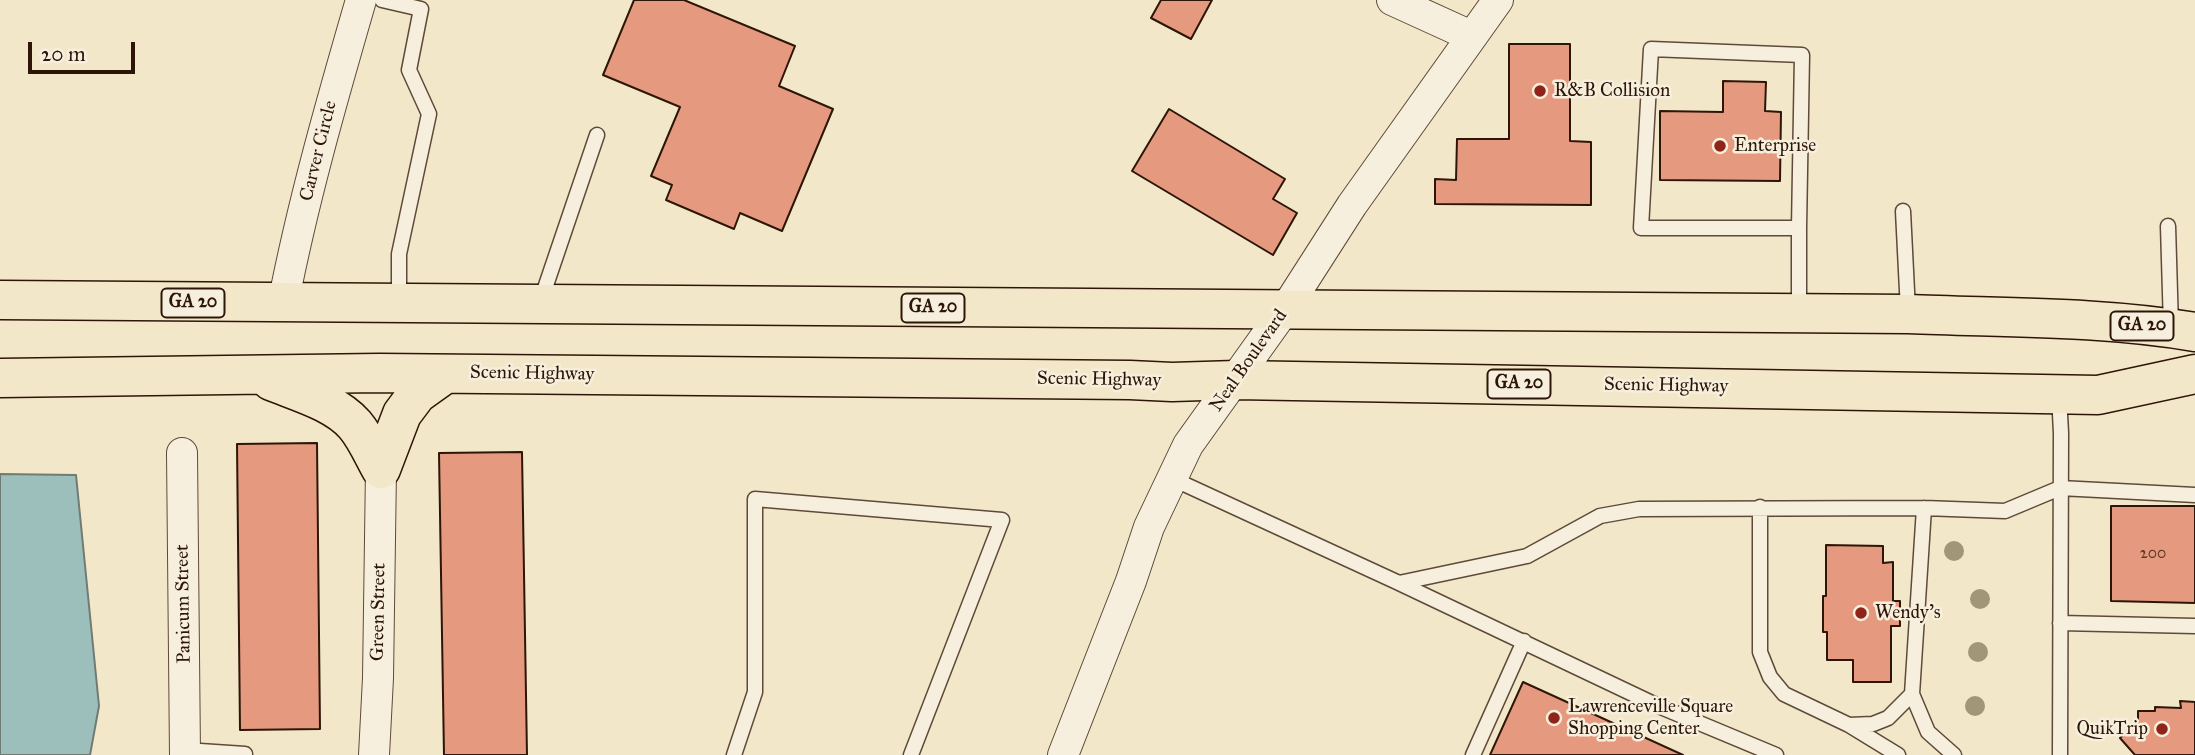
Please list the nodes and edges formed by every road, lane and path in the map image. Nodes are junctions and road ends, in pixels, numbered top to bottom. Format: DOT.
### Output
graph roads {
  1 [pos="360,0"];
  2 [pos="383,0"];
  3 [pos="1392,0"];
  4 [pos="1498,0"];
  5 [pos="1471,36"];
  6 [pos="597,135"];
  7 [pos="1903,211"];
  8 [pos="2168,226"];
  9 [pos="1799,228"];
  10 [pos="0,300"];
  11 [pos="283,303"];
  12 [pos="399,303"];
  13 [pos="540,305"];
  14 [pos="1286,308"];
  15 [pos="1799,314"];
  16 [pos="1908,314"];
  17 [pos="2183,330"];
  18 [pos="253,374"];
  19 [pos="446,374"];
  20 [pos="2195,374"];
  21 [pos="0,377"];
  22 [pos="1236,380"];
  23 [pos="2059,394"];
  24 [pos="182,453"];
  25 [pos="381,469"];
  26 [pos="1171,478"];
  27 [pos="2060,488"];
  28 [pos="2195,495"];
  29 [pos="1760,507"];
  30 [pos="1924,508"];
  31 [pos="1399,583"];
  32 [pos="2060,623"];
  33 [pos="2195,626"];
  34 [pos="1524,641"];
  35 [pos="1912,694"];
  36 [pos="1849,725"];
  37 [pos="185,752"];
  38 [pos="244,754"];
  39 [pos="374,755"];
  40 [pos="734,755"];
  41 [pos="911,755"];
  42 [pos="1063,755"];
  43 [pos="1473,755"];
  44 [pos="1776,755"];
  45 [pos="1898,755"];
  46 [pos="1954,755"];
  47 [pos="2060,755"];
  1 -- 11 [label="street, Carver Circle"];
  2 -- 12 [label="lane"];
  3 -- 5 [label="street"];
  4 -- 5 [label="street, Neal Boulevard"];
  5 -- 14 [label="street, Neal Boulevard"];
  6 -- 13 [label="lane"];
  7 -- 16 [label="lane"];
  8 -- 17 [label="lane"];
  9 -- 9 [label="lane"];
  9 -- 15 [label="lane"];
  10 -- 11 [label="highway, GA 20"];
  11 -- 12 [label="highway, GA 20"];
  12 -- 13 [label="highway, GA 20"];
  13 -- 14 [label="highway, GA 20"];
  14 -- 15 [label="highway, GA 20"];
  14 -- 22 [label="street, Neal Boulevard"];
  15 -- 16 [label="highway, GA 20"];
  16 -- 17 [label="highway, GA 20"];
  18 -- 19 [label="highway, Scenic Highway / GA 20"];
  18 -- 21 [label="highway, Scenic Highway / GA 20"];
  18 -- 25 [label="highway"];
  19 -- 22 [label="highway, Scenic Highway / GA 20"];
  19 -- 25 [label="highway"];
  20 -- 23 [label="highway, Scenic Highway / GA 20"];
  22 -- 23 [label="highway, Scenic Highway / GA 20"];
  22 -- 26 [label="street, Neal Boulevard"];
  23 -- 27 [label="lane"];
  24 -- 37 [label="street, Panicum Street"];
  25 -- 39 [label="street, Green Street"];
  26 -- 31 [label="lane"];
  26 -- 42 [label="street, Neal Boulevard"];
  27 -- 28 [label="lane"];
  27 -- 30 [label="lane"];
  27 -- 32 [label="lane"];
  29 -- 30 [label="lane"];
  29 -- 31 [label="lane"];
  29 -- 36 [label="lane"];
  30 -- 35 [label="lane"];
  31 -- 34 [label="lane"];
  32 -- 33 [label="lane"];
  32 -- 47 [label="lane"];
  34 -- 43 [label="lane"];
  34 -- 44 [label="lane"];
  35 -- 36 [label="lane"];
  35 -- 46 [label="lane"];
  36 -- 45 [label="lane"];
  37 -- 38 [label="lane"];
  40 -- 41 [label="lane"];
}
